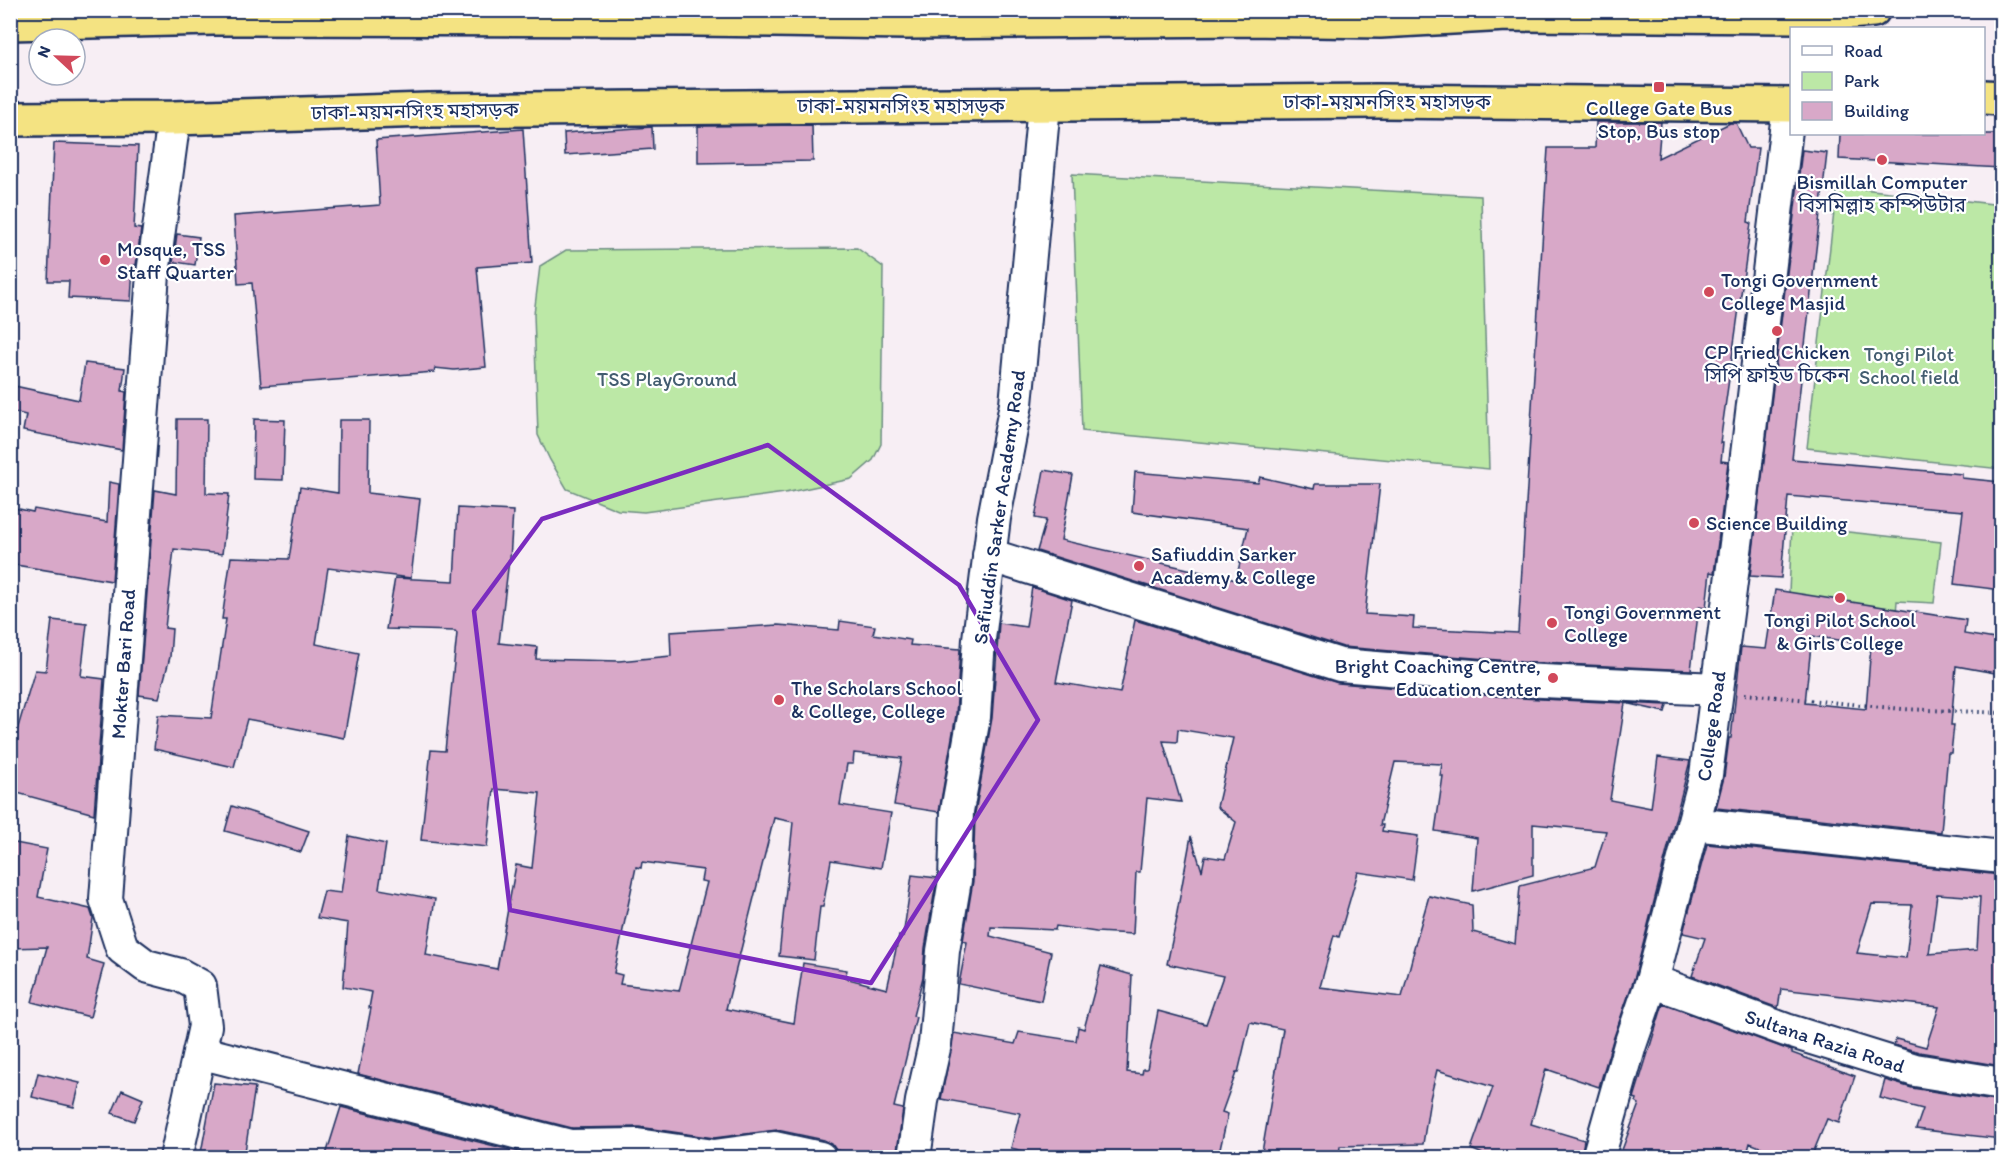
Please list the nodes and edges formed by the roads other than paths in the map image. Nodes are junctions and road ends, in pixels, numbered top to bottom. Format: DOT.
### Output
graph roads {
  1 [pos="1873,10"];
  2 [pos="1507,12"];
  3 [pos="1014,16"];
  4 [pos="10,23"];
  5 [pos="1985,97"];
  6 [pos="2001,98"];
  7 [pos="1044,105"];
  8 [pos="1790,105"];
  9 [pos="174,118"];
  10 [pos="10,119"];
  11 [pos="989,555"];
  12 [pos="1717,690"];
  13 [pos="1693,824"];
  14 [pos="2001,857"];
  15 [pos="1652,981"];
  16 [pos="199,1052"];
  17 [pos="2001,1084"];
  18 [pos="176,1158"];
  19 [pos="820,1158"];
  20 [pos="914,1158"];
  21 [pos="1598,1158"];
  1 -- 2 [label="highway"];
  2 -- 3 [label="highway"];
  3 -- 4 [label="highway"];
  5 -- 6 [label="highway"];
  7 -- 8 [label="highway, ঢাকা-ময়মনসিংহ মহাসড়ক"];
  7 -- 9 [label="highway, ঢাকা-ময়মনসিংহ মহাসড়ক"];
  7 -- 11 [label="street, Safiuddin Sarker Academy Road"];
  8 -- 12 [label="street, College Road"];
  9 -- 10 [label="highway, ঢাকা-ময়মনসিংহ মহাসড়ক"];
  9 -- 16 [label="street, Mokter Bari Road"];
  11 -- 12 [label="street"];
  11 -- 20 [label="street, Safiuddin Sarker Academy Road"];
  12 -- 13 [label="street, College Road"];
  13 -- 14 [label="street"];
  13 -- 15 [label="street, College Road"];
  15 -- 17 [label="street, Sultana Razia Road"];
  15 -- 21 [label="street, College Road"];
  16 -- 18 [label="street, Mokter Bari Road"];
  16 -- 19 [label="street"];
}
